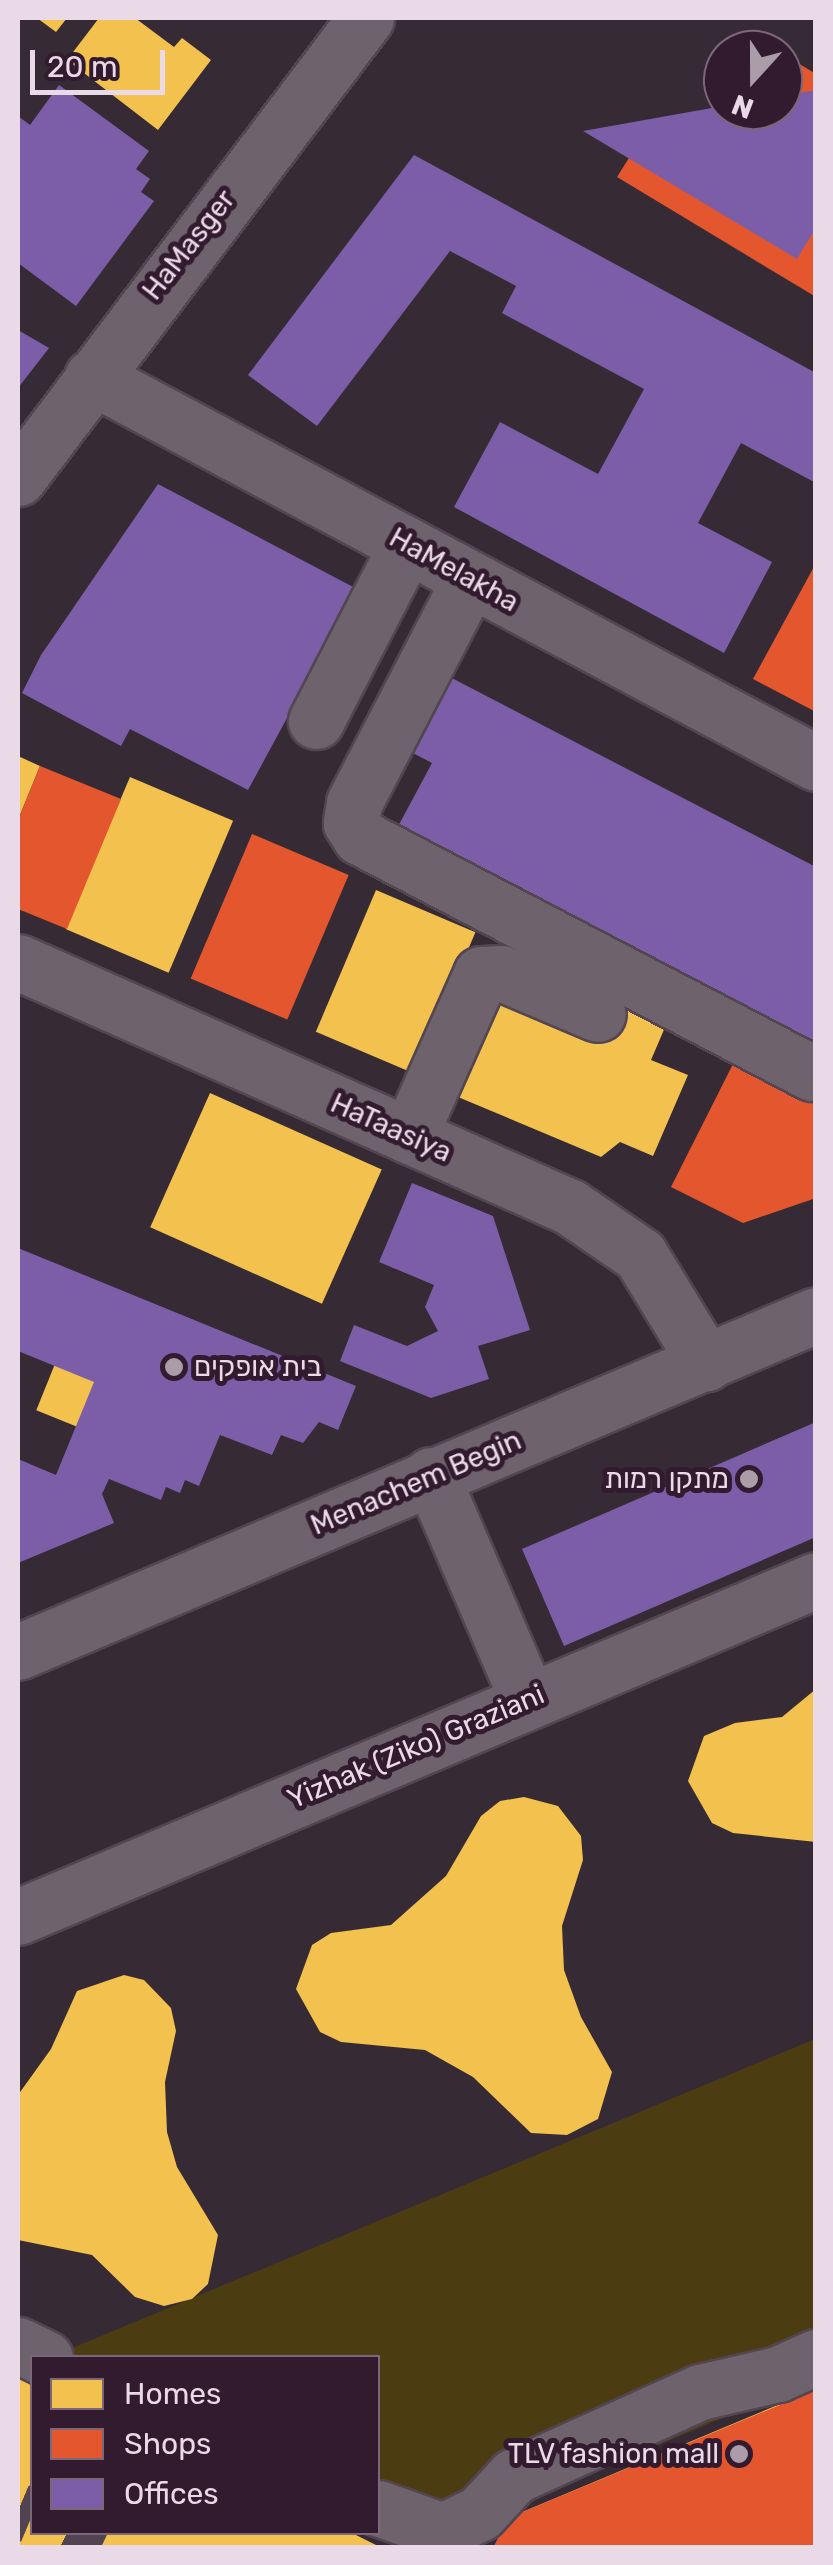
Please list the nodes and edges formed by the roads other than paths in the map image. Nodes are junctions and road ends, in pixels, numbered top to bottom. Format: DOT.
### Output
graph roads {
  1 [pos="366,18"];
  2 [pos="92,376"];
  3 [pos="18,478"];
  4 [pos="438,562"];
  5 [pos="330,728"];
  6 [pos="816,763"];
  7 [pos="18,962"];
  8 [pos="598,1014"];
  9 [pos="812,1073"];
  10 [pos="409,1136"];
  11 [pos="816,1315"];
  12 [pos="706,1364"];
  13 [pos="431,1475"];
  14 [pos="816,1580"];
  15 [pos="18,1652"];
  16 [pos="527,1698"];
  17 [pos="18,1917"];
  18 [pos="816,2357"];
  19 [pos="380,2509"];
  1 -- 2 [label="street, HaMasger"];
  2 -- 3 [label="street, HaMasger"];
  2 -- 4 [label="street, HaMelakha"];
  4 -- 5 [label="street"];
  4 -- 6 [label="street, HaMelakha"];
  4 -- 9 [label="street"];
  7 -- 10 [label="street, HaTaasiya"];
  8 -- 10 [label="street"];
  10 -- 12 [label="street, HaTaasiya"];
  11 -- 12 [label="street, Menachem Begin"];
  12 -- 13 [label="street, Menachem Begin"];
  13 -- 15 [label="street, Menachem Begin"];
  13 -- 16 [label="street"];
  14 -- 16 [label="street, Yizhak (Ziko) Graziani"];
  16 -- 17 [label="street, Yizhak (Ziko) Graziani"];
  18 -- 19 [label="street"];
}
